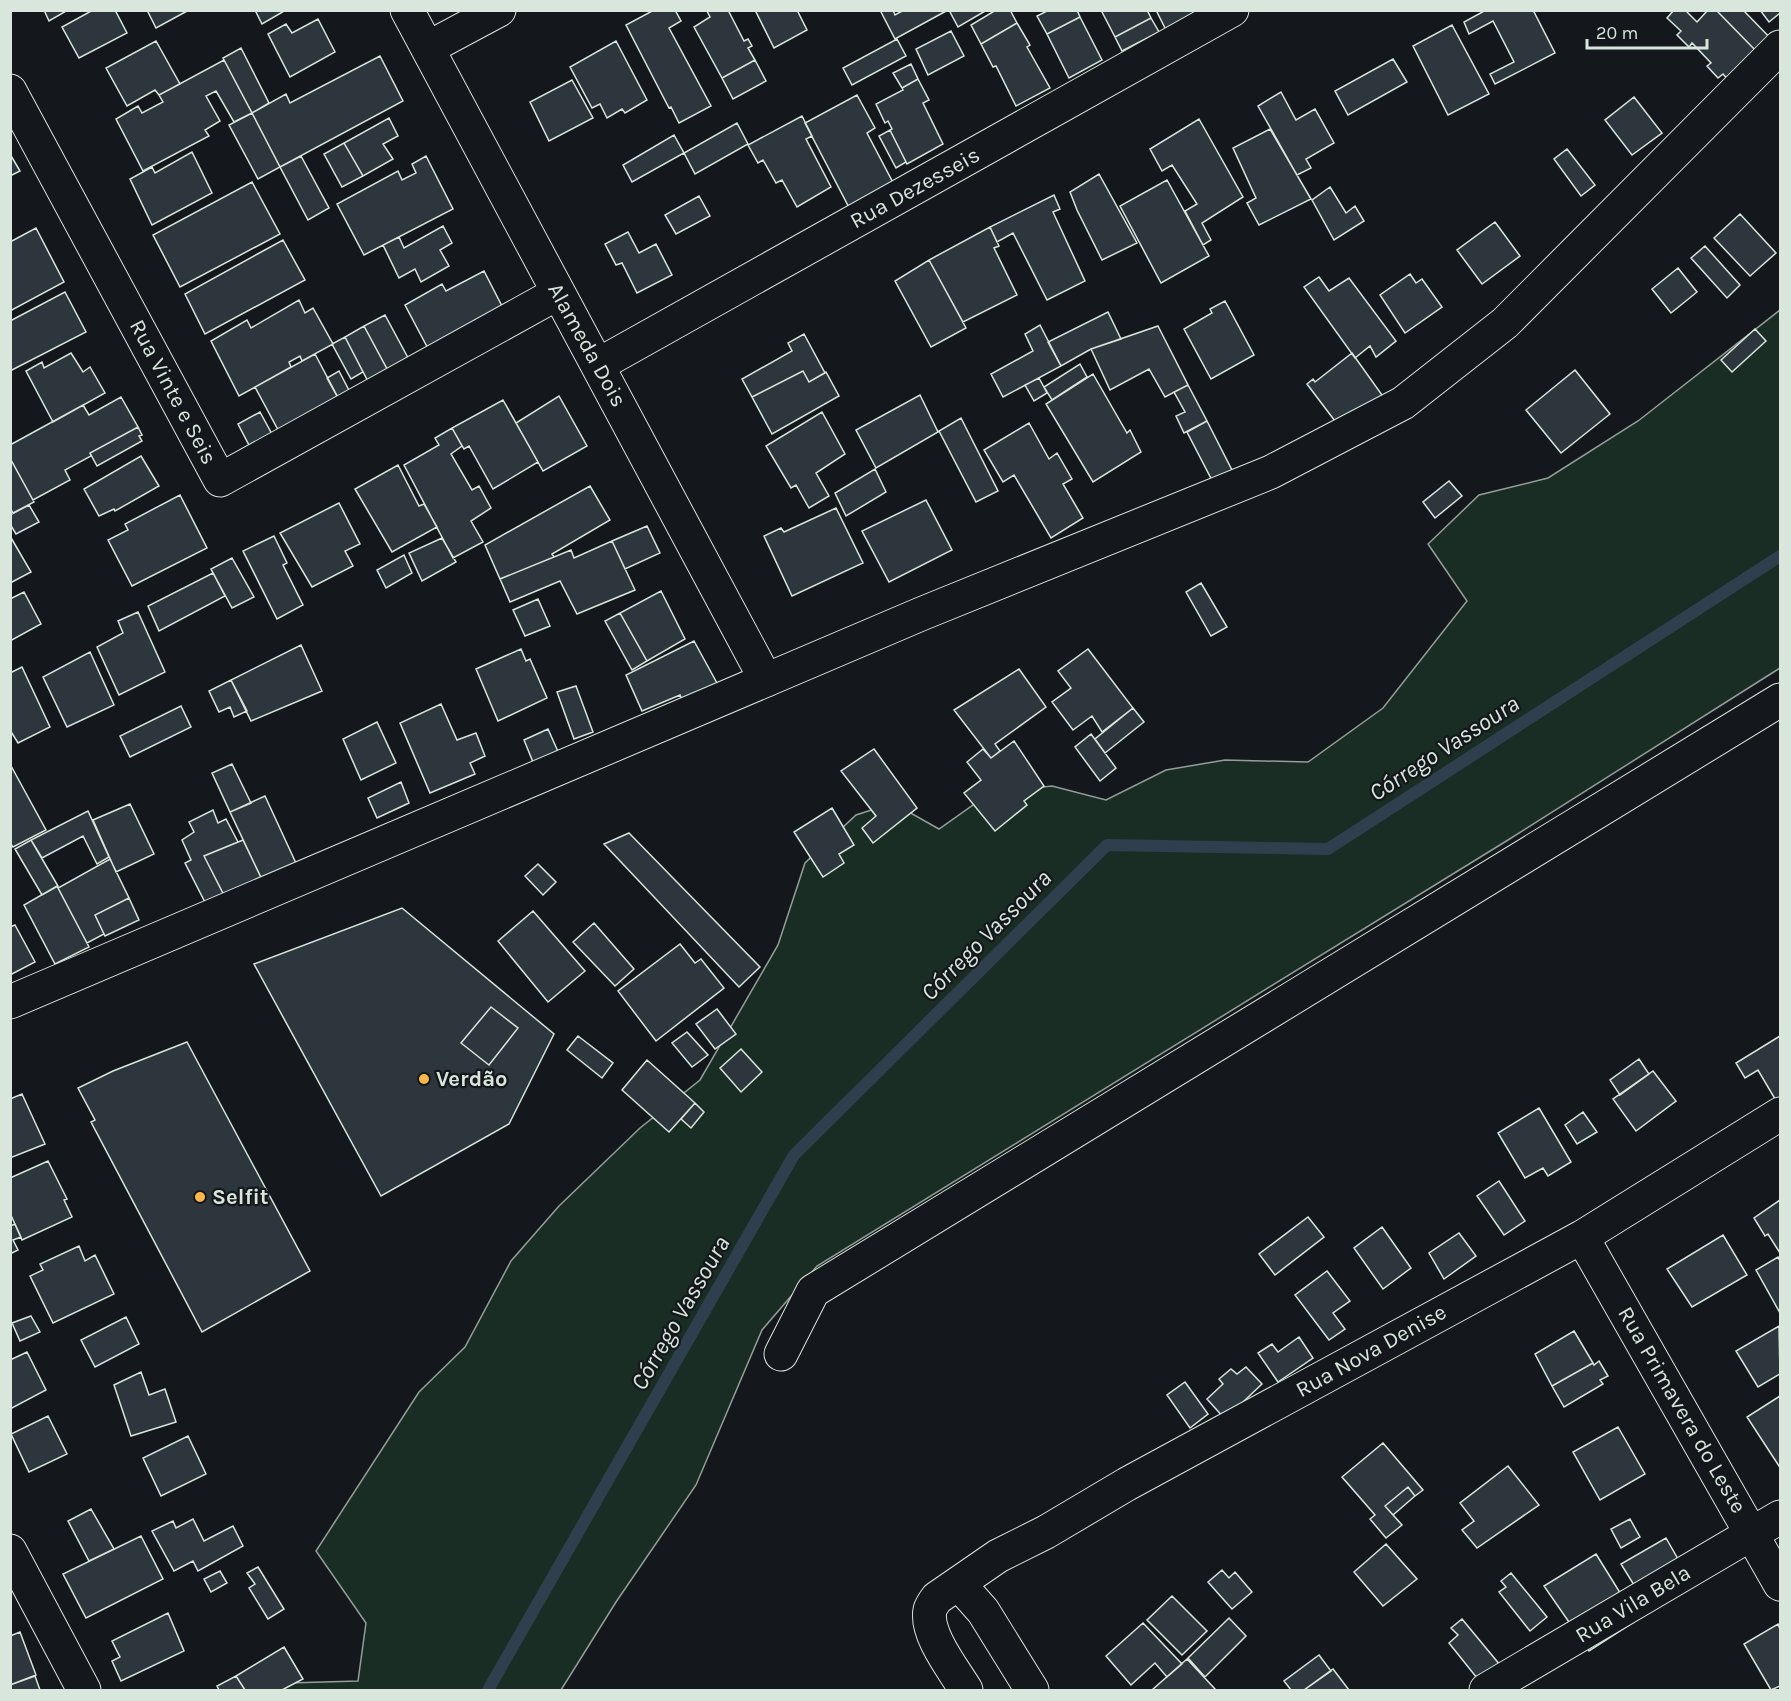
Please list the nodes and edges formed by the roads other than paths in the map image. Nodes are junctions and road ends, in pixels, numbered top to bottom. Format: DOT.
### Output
graph roads {
  1 [pos="407,10"];
  2 [pos="499,10"];
  3 [pos="1232,10"];
  4 [pos="1780,47"];
  5 [pos="428,48"];
  6 [pos="10,91"];
  7 [pos="558,292"];
  8 [pos="598,365"];
  9 [pos="766,680"];
  10 [pos="1780,700"];
  11 [pos="10,1002"];
  12 [pos="1780,1114"];
  13 [pos="1582,1237"];
  14 [pos="782,1354"];
  15 [pos="1767,1525"];
  16 [pos="10,1551"];
  17 [pos="959,1584"];
  18 [pos="1780,1584"];
  19 [pos="84,1690"];
  20 [pos="966,1690"];
  21 [pos="1032,1690"];
  22 [pos="1486,1690"];
  1 -- 5 [label="street, Alameda Dois"];
  2 -- 5 [label="street"];
  3 -- 8 [label="street, Rua Dezesseis"];
  4 -- 9 [label="street"];
  5 -- 7 [label="street, Alameda Dois"];
  6 -- 7 [label="street, Rua Vinte e Seis"];
  7 -- 8 [label="street, Alameda Dois"];
  8 -- 9 [label="street, Alameda Dois"];
  9 -- 11 [label="street"];
  10 -- 14 [label="street"];
  12 -- 13 [label="street, Rua Nova Denise"];
  13 -- 15 [label="street, Rua Primavera do Leste"];
  13 -- 17 [label="street, Rua Nova Denise"];
  15 -- 18 [label="street, Rua Primavera do Leste"];
  15 -- 22 [label="street, Rua Vila Bela"];
  16 -- 19 [label="street"];
  17 -- 20 [label="street, Rua Nova Denise"];
  17 -- 21 [label="street"];
}
